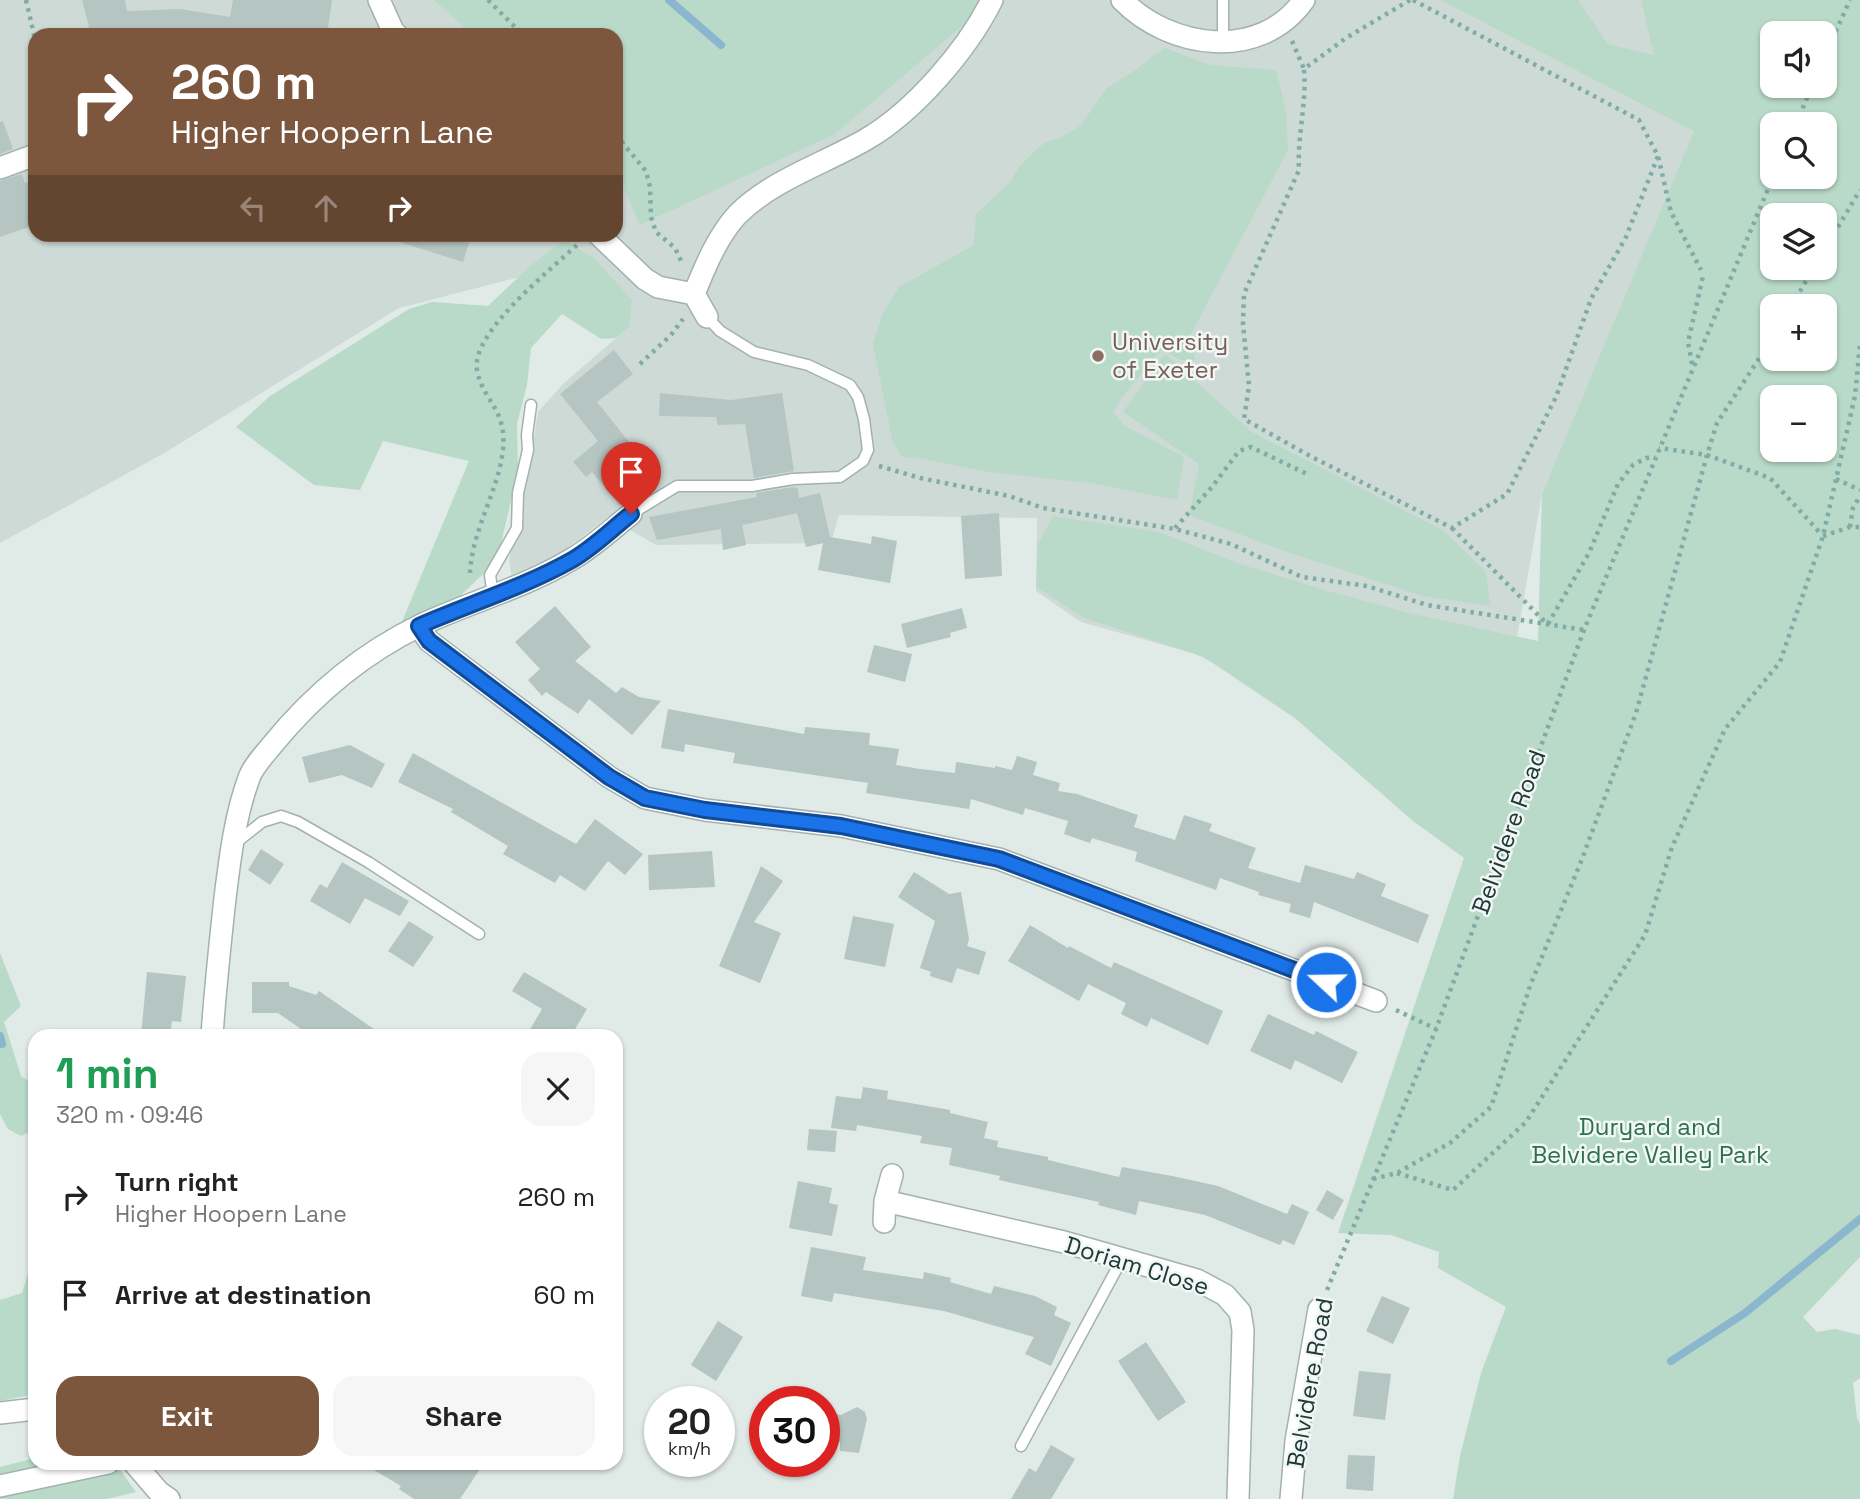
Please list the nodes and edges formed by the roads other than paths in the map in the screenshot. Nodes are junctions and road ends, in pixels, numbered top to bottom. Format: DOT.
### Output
graph roads {
  1 [pos="379,0"];
  2 [pos="992,0"];
  3 [pos="1122,0"];
  4 [pos="1223,0"];
  5 [pos="1304,0"];
  6 [pos="393,28"];
  7 [pos="1223,42"];
  8 [pos="28,158"];
  9 [pos="0,168"];
  10 [pos="597,242"];
  11 [pos="700,299"];
  12 [pos="531,405"];
  13 [pos="631,514"];
  14 [pos="494,596"];
  15 [pos="419,626"];
  16 [pos="232,847"];
  17 [pos="479,934"];
  18 [pos="1376,1001"];
  19 [pos="212,1029"];
  20 [pos="892,1175"];
  21 [pos="885,1201"];
  22 [pos="884,1223"];
  23 [pos="1122,1259"];
  24 [pos="1319,1309"];
  25 [pos="28,1410"];
  26 [pos="0,1413"];
  27 [pos="1021,1446"];
  28 [pos="75,1470"];
  29 [pos="140,1470"];
  30 [pos="0,1486"];
  31 [pos="169,1499"];
  32 [pos="1238,1499"];
  33 [pos="1291,1499"];
  1 -- 6 [label="street"];
  2 -- 11 [label="street"];
  3 -- 7 [label="street"];
  4 -- 7 [label="lane"];
  5 -- 7 [label="street"];
  8 -- 9 [label="street"];
  10 -- 11 [label="street"];
  11 -- 13 [label="lane"];
  12 -- 14 [label="lane"];
  13 -- 14 [label="street"];
  14 -- 15 [label="street"];
  15 -- 16 [label="street"];
  15 -- 18 [label="street"];
  16 -- 17 [label="lane"];
  16 -- 19 [label="street"];
  20 -- 21 [label="street"];
  21 -- 22 [label="street"];
  21 -- 23 [label="street, Doriam Close"];
  23 -- 27 [label="lane"];
  23 -- 32 [label="street, Doriam Close"];
  24 -- 33 [label="street, Belvidere Road"];
  25 -- 26 [label="street"];
  28 -- 30 [label="street"];
  29 -- 31 [label="street"];
}
